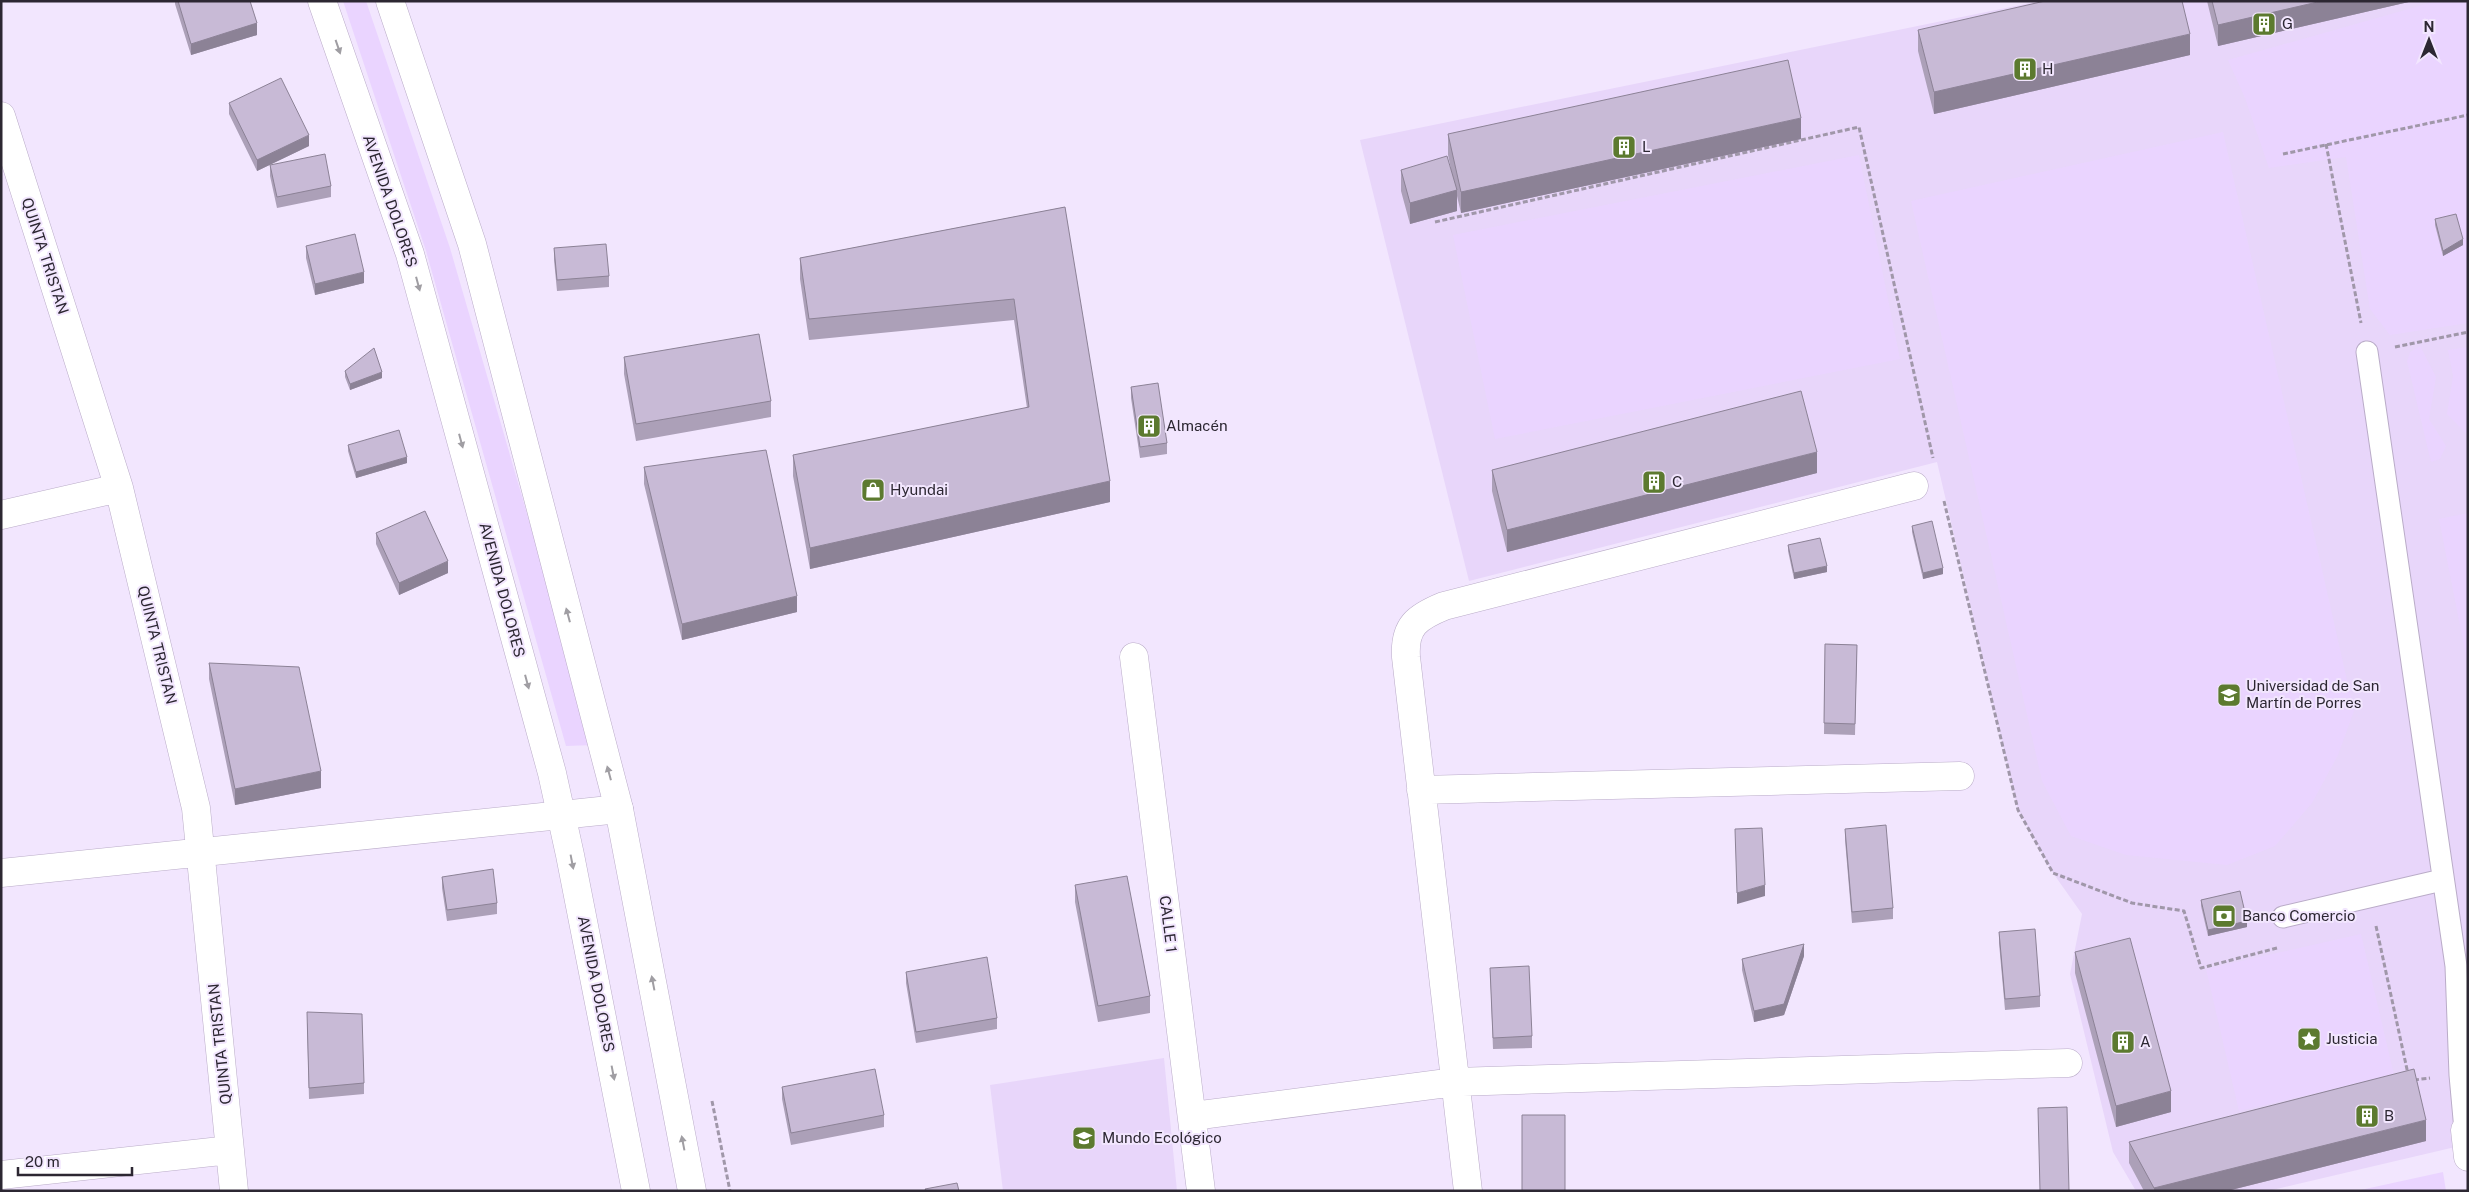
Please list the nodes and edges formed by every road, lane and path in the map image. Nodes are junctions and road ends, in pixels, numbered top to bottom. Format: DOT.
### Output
graph roads {
  1 [pos="322,1"];
  2 [pos="390,1"];
  3 [pos="2468,115"];
  4 [pos="1,116"];
  5 [pos="1859,127"];
  6 [pos="2326,144"];
  7 [pos="2282,154"];
  8 [pos="1435,222"];
  9 [pos="2468,332"];
  10 [pos="2367,352"];
  11 [pos="1914,486"];
  12 [pos="119,488"];
  13 [pos="1,515"];
  14 [pos="1134,657"];
  15 [pos="1960,776"];
  16 [pos="1421,790"];
  17 [pos="619,809"];
  18 [pos="2018,810"];
  19 [pos="561,814"];
  20 [pos="201,852"];
  21 [pos="1,873"];
  22 [pos="2442,880"];
  23 [pos="2282,918"];
  24 [pos="2374,921"];
  25 [pos="2278,947"];
  26 [pos="2463,1053"];
  27 [pos="2068,1064"];
  28 [pos="2460,1075"];
  29 [pos="1455,1082"];
  30 [pos="1193,1116"];
  31 [pos="2465,1130"];
  32 [pos="230,1150"];
  33 [pos="2468,1157"];
  34 [pos="1,1174"];
  35 [pos="234,1191"];
  36 [pos="636,1191"];
  37 [pos="692,1191"];
  38 [pos="1201,1191"];
  39 [pos="1468,1191"];
  1 -- 19 [label="street, AVENIDA DOLORES, one-way"];
  17 -- 2 [label="street, one-way"];
  3 -- 6 [label="path"];
  4 -- 12 [label="street, QUINTA TRISTAN"];
  5 -- 8 [label="path"];
  6 -- 7 [label="path"];
  6 -- 10 [label="path"];
  9 -- 10 [label="path"];
  10 -- 22 [label="lane"];
  11 -- 16 [label="street"];
  12 -- 13 [label="street"];
  12 -- 20 [label="street, QUINTA TRISTAN"];
  14 -- 30 [label="street, CALLE 1"];
  15 -- 16 [label="street"];
  16 -- 29 [label="street"];
  17 -- 19 [label="street"];
  37 -- 17 [label="street, one-way"];
  18 -- 25 [label="path"];
  19 -- 20 [label="street"];
  19 -- 36 [label="street, AVENIDA DOLORES, one-way"];
  20 -- 21 [label="street"];
  20 -- 32 [label="street, QUINTA TRISTAN"];
  22 -- 23 [label="lane"];
  22 -- 26 [label="lane"];
  24 -- 28 [label="path"];
  26 -- 28 [label="lane"];
  27 -- 29 [label="street"];
  28 -- 31 [label="lane"];
  29 -- 30 [label="street"];
  29 -- 39 [label="street"];
  30 -- 38 [label="street, CALLE 1"];
  31 -- 33 [label="street"];
  32 -- 34 [label="street"];
  32 -- 35 [label="street, QUINTA TRISTAN"];
}
